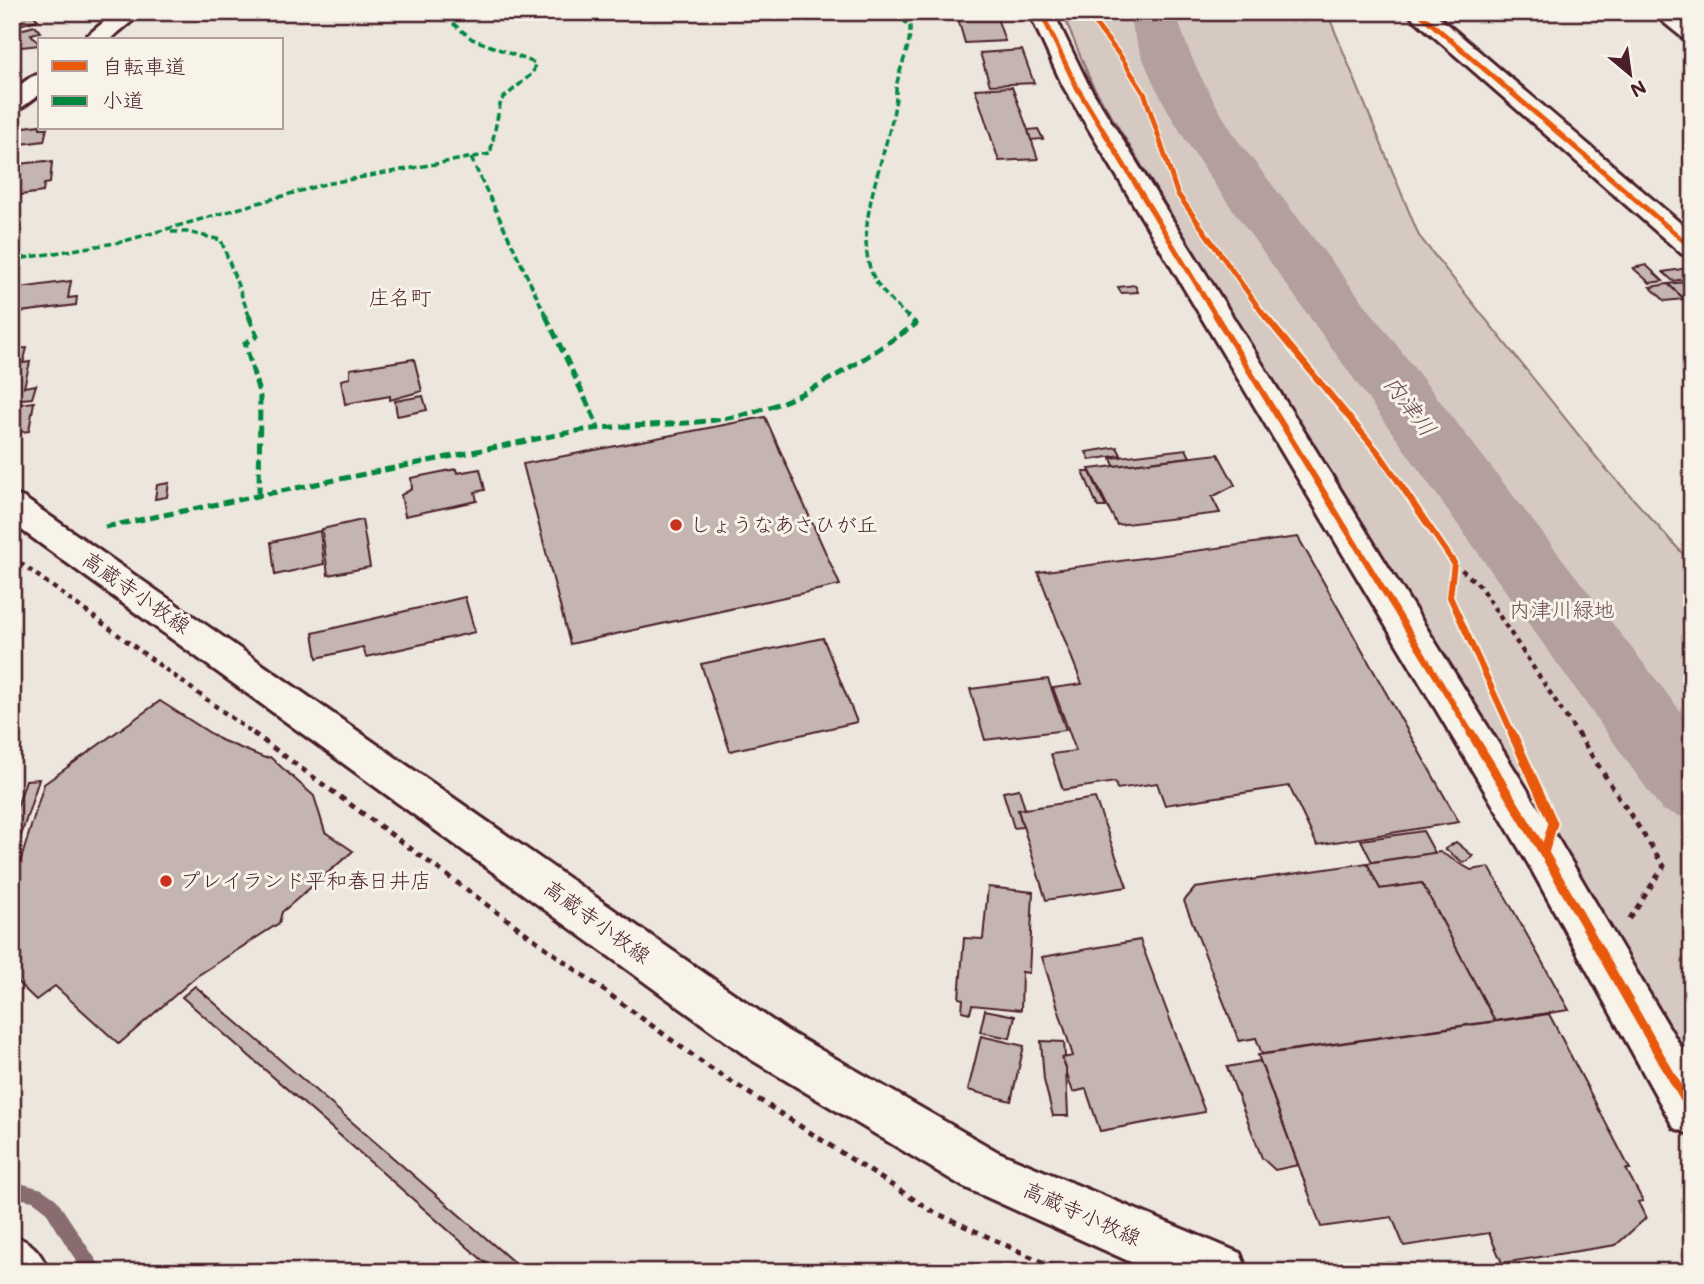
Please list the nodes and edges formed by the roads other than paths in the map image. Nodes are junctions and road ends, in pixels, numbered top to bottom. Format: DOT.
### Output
graph roads {
  1 [pos="131,12"];
  2 [pos="1041,12"];
  3 [pos="1418,12"];
  4 [pos="1663,12"];
  5 [pos="1692,33"];
  6 [pos="97,38"];
  7 [pos="38,84"];
  8 [pos="12,103"];
  9 [pos="1692,248"];
  10 [pos="12,506"];
  11 [pos="1692,1112"];
  12 [pos="12,1261"];
  13 [pos="22,1272"];
  14 [pos="1221,1272"];
  1 -- 6 [label="street"];
  2 -- 11 [label="street"];
  3 -- 9 [label="street"];
  4 -- 5 [label="street"];
  7 -- 8 [label="street"];
  10 -- 14 [label="street, 高蔵寺小牧線"];
  12 -- 13 [label="street"];
}
